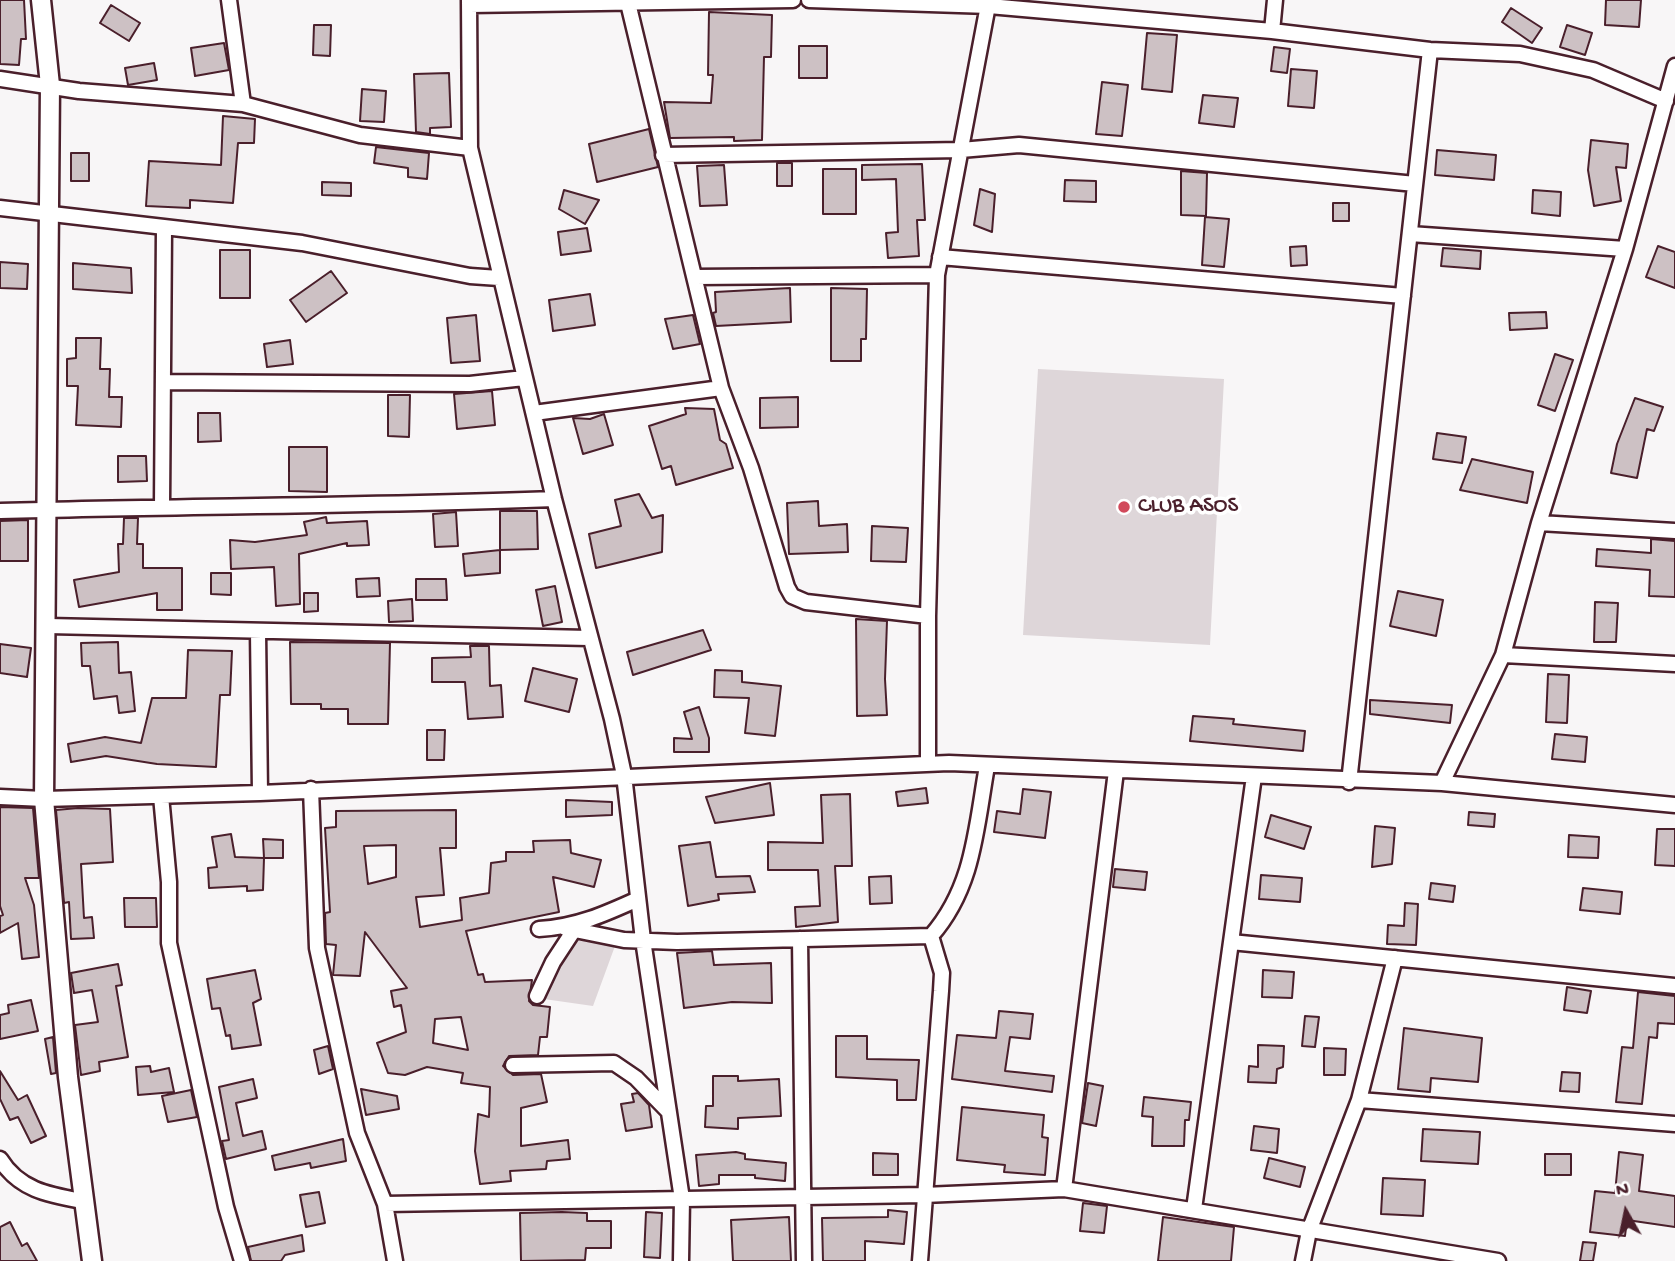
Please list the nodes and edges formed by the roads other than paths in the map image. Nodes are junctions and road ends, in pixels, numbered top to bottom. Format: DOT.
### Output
graph roads {
  1 [pos="41,0"];
  2 [pos="229,0"];
  3 [pos="793,0"];
  4 [pos="809,0"];
  5 [pos="1275,0"];
  6 [pos="470,3"];
  7 [pos="628,3"];
  8 [pos="989,3"];
  9 [pos="1272,31"];
  10 [pos="1430,50"];
  11 [pos="1675,66"];
  12 [pos="0,79"];
  13 [pos="50,85"];
  14 [pos="1666,101"];
  15 [pos="243,104"];
  16 [pos="470,148"];
  17 [pos="961,150"];
  18 [pos="663,155"];
  19 [pos="1416,184"];
  20 [pos="0,208"];
  21 [pos="47,213"];
  22 [pos="164,229"];
  23 [pos="1410,233"];
  24 [pos="1625,249"];
  25 [pos="940,257"];
  26 [pos="937,275"];
  27 [pos="695,277"];
  28 [pos="499,278"];
  29 [pos="1403,296"];
  30 [pos="524,378"];
  31 [pos="164,382"];
  32 [pos="721,388"];
  33 [pos="534,413"];
  34 [pos="554,499"];
  35 [pos="162,506"];
  36 [pos="45,509"];
  37 [pos="0,510"];
  38 [pos="1539,523"];
  39 [pos="1675,531"];
  40 [pos="928,616"];
  41 [pos="48,626"];
  42 [pos="258,632"];
  43 [pos="589,638"];
  44 [pos="1503,655"];
  45 [pos="1675,664"];
  46 [pos="928,764"];
  47 [pos="987,766"];
  48 [pos="1116,771"];
  49 [pos="624,775"];
  50 [pos="1254,776"];
  51 [pos="1349,782"];
  52 [pos="1442,783"];
  53 [pos="311,789"];
  54 [pos="260,793"];
  55 [pos="161,796"];
  56 [pos="0,797"];
  57 [pos="44,799"];
  58 [pos="1675,806"];
  59 [pos="638,900"];
  60 [pos="539,929"];
  61 [pos="570,929"];
  62 [pos="931,936"];
  63 [pos="800,939"];
  64 [pos="643,940"];
  65 [pos="1231,942"];
  66 [pos="1395,958"];
  67 [pos="1675,986"];
  68 [pos="537,996"];
  69 [pos="513,1065"];
  70 [pos="1359,1100"];
  71 [pos="669,1112"];
  72 [pos="1675,1124"];
  73 [pos="0,1159"];
  74 [pos="1064,1189"];
  75 [pos="803,1195"];
  76 [pos="924,1195"];
  77 [pos="682,1199"];
  78 [pos="82,1201"];
  79 [pos="384,1204"];
  80 [pos="1194,1209"];
  81 [pos="1309,1231"];
  82 [pos="92,1261"];
  83 [pos="242,1261"];
  84 [pos="394,1261"];
  85 [pos="681,1261"];
  86 [pos="804,1261"];
  87 [pos="920,1261"];
  88 [pos="1303,1261"];
  89 [pos="1498,1261"];
  1 -- 13 [label="street"];
  2 -- 15 [label="street"];
  3 -- 7 [label="street"];
  4 -- 8 [label="street"];
  5 -- 9 [label="street"];
  6 -- 7 [label="street"];
  6 -- 16 [label="street"];
  7 -- 18 [label="street"];
  8 -- 9 [label="street"];
  8 -- 17 [label="street"];
  9 -- 10 [label="street"];
  10 -- 14 [label="street"];
  10 -- 19 [label="street"];
  11 -- 14 [label="street"];
  12 -- 13 [label="street"];
  13 -- 15 [label="street"];
  13 -- 21 [label="street"];
  14 -- 24 [label="street"];
  15 -- 16 [label="street"];
  16 -- 28 [label="street"];
  17 -- 18 [label="street"];
  17 -- 19 [label="street"];
  17 -- 25 [label="street"];
  18 -- 27 [label="street"];
  19 -- 23 [label="street"];
  20 -- 21 [label="street"];
  21 -- 22 [label="street"];
  21 -- 36 [label="street"];
  22 -- 28 [label="street"];
  22 -- 31 [label="street"];
  23 -- 24 [label="street"];
  23 -- 29 [label="street"];
  24 -- 38 [label="street"];
  25 -- 26 [label="street"];
  25 -- 29 [label="street"];
  26 -- 27 [label="street"];
  26 -- 40 [label="street"];
  27 -- 32 [label="street"];
  28 -- 30 [label="street"];
  29 -- 51 [label="street"];
  30 -- 31 [label="street"];
  30 -- 33 [label="street"];
  31 -- 35 [label="street"];
  32 -- 33 [label="street"];
  32 -- 40 [label="street"];
  33 -- 34 [label="street"];
  34 -- 35 [label="street"];
  34 -- 43 [label="street"];
  35 -- 36 [label="street"];
  36 -- 37 [label="street"];
  36 -- 41 [label="street"];
  38 -- 39 [label="street"];
  38 -- 44 [label="street"];
  40 -- 46 [label="street"];
  41 -- 42 [label="street"];
  41 -- 57 [label="street"];
  42 -- 43 [label="street"];
  42 -- 54 [label="street"];
  43 -- 49 [label="street"];
  44 -- 45 [label="street"];
  44 -- 52 [label="street"];
  46 -- 47 [label="street"];
  46 -- 49 [label="street"];
  47 -- 48 [label="street"];
  47 -- 62 [label="street"];
  48 -- 50 [label="street"];
  48 -- 74 [label="street"];
  49 -- 53 [label="street"];
  49 -- 59 [label="street"];
  50 -- 51 [label="street"];
  50 -- 65 [label="street"];
  51 -- 52 [label="street"];
  52 -- 58 [label="street"];
  53 -- 54 [label="street"];
  53 -- 79 [label="street"];
  54 -- 55 [label="street"];
  55 -- 57 [label="street"];
  55 -- 83 [label="street"];
  56 -- 57 [label="street"];
  57 -- 78 [label="street"];
  59 -- 61 [label="street"];
  59 -- 64 [label="street"];
  60 -- 61 [label="street"];
  61 -- 64 [label="street"];
  61 -- 68 [label="street"];
  62 -- 63 [label="street"];
  62 -- 76 [label="street"];
  63 -- 64 [label="street"];
  63 -- 75 [label="street"];
  64 -- 71 [label="street"];
  65 -- 66 [label="street"];
  65 -- 80 [label="street"];
  66 -- 67 [label="street"];
  66 -- 70 [label="street"];
  69 -- 71 [label="street"];
  70 -- 72 [label="street"];
  70 -- 81 [label="street"];
  71 -- 77 [label="street"];
  73 -- 78 [label="street"];
  74 -- 76 [label="street"];
  74 -- 80 [label="street"];
  75 -- 76 [label="street"];
  75 -- 77 [label="street"];
  75 -- 86 [label="street"];
  76 -- 87 [label="street"];
  77 -- 79 [label="street"];
  77 -- 85 [label="street"];
  78 -- 82 [label="street"];
  79 -- 84 [label="street"];
  80 -- 81 [label="street"];
  81 -- 88 [label="street"];
  81 -- 89 [label="street"];
}
